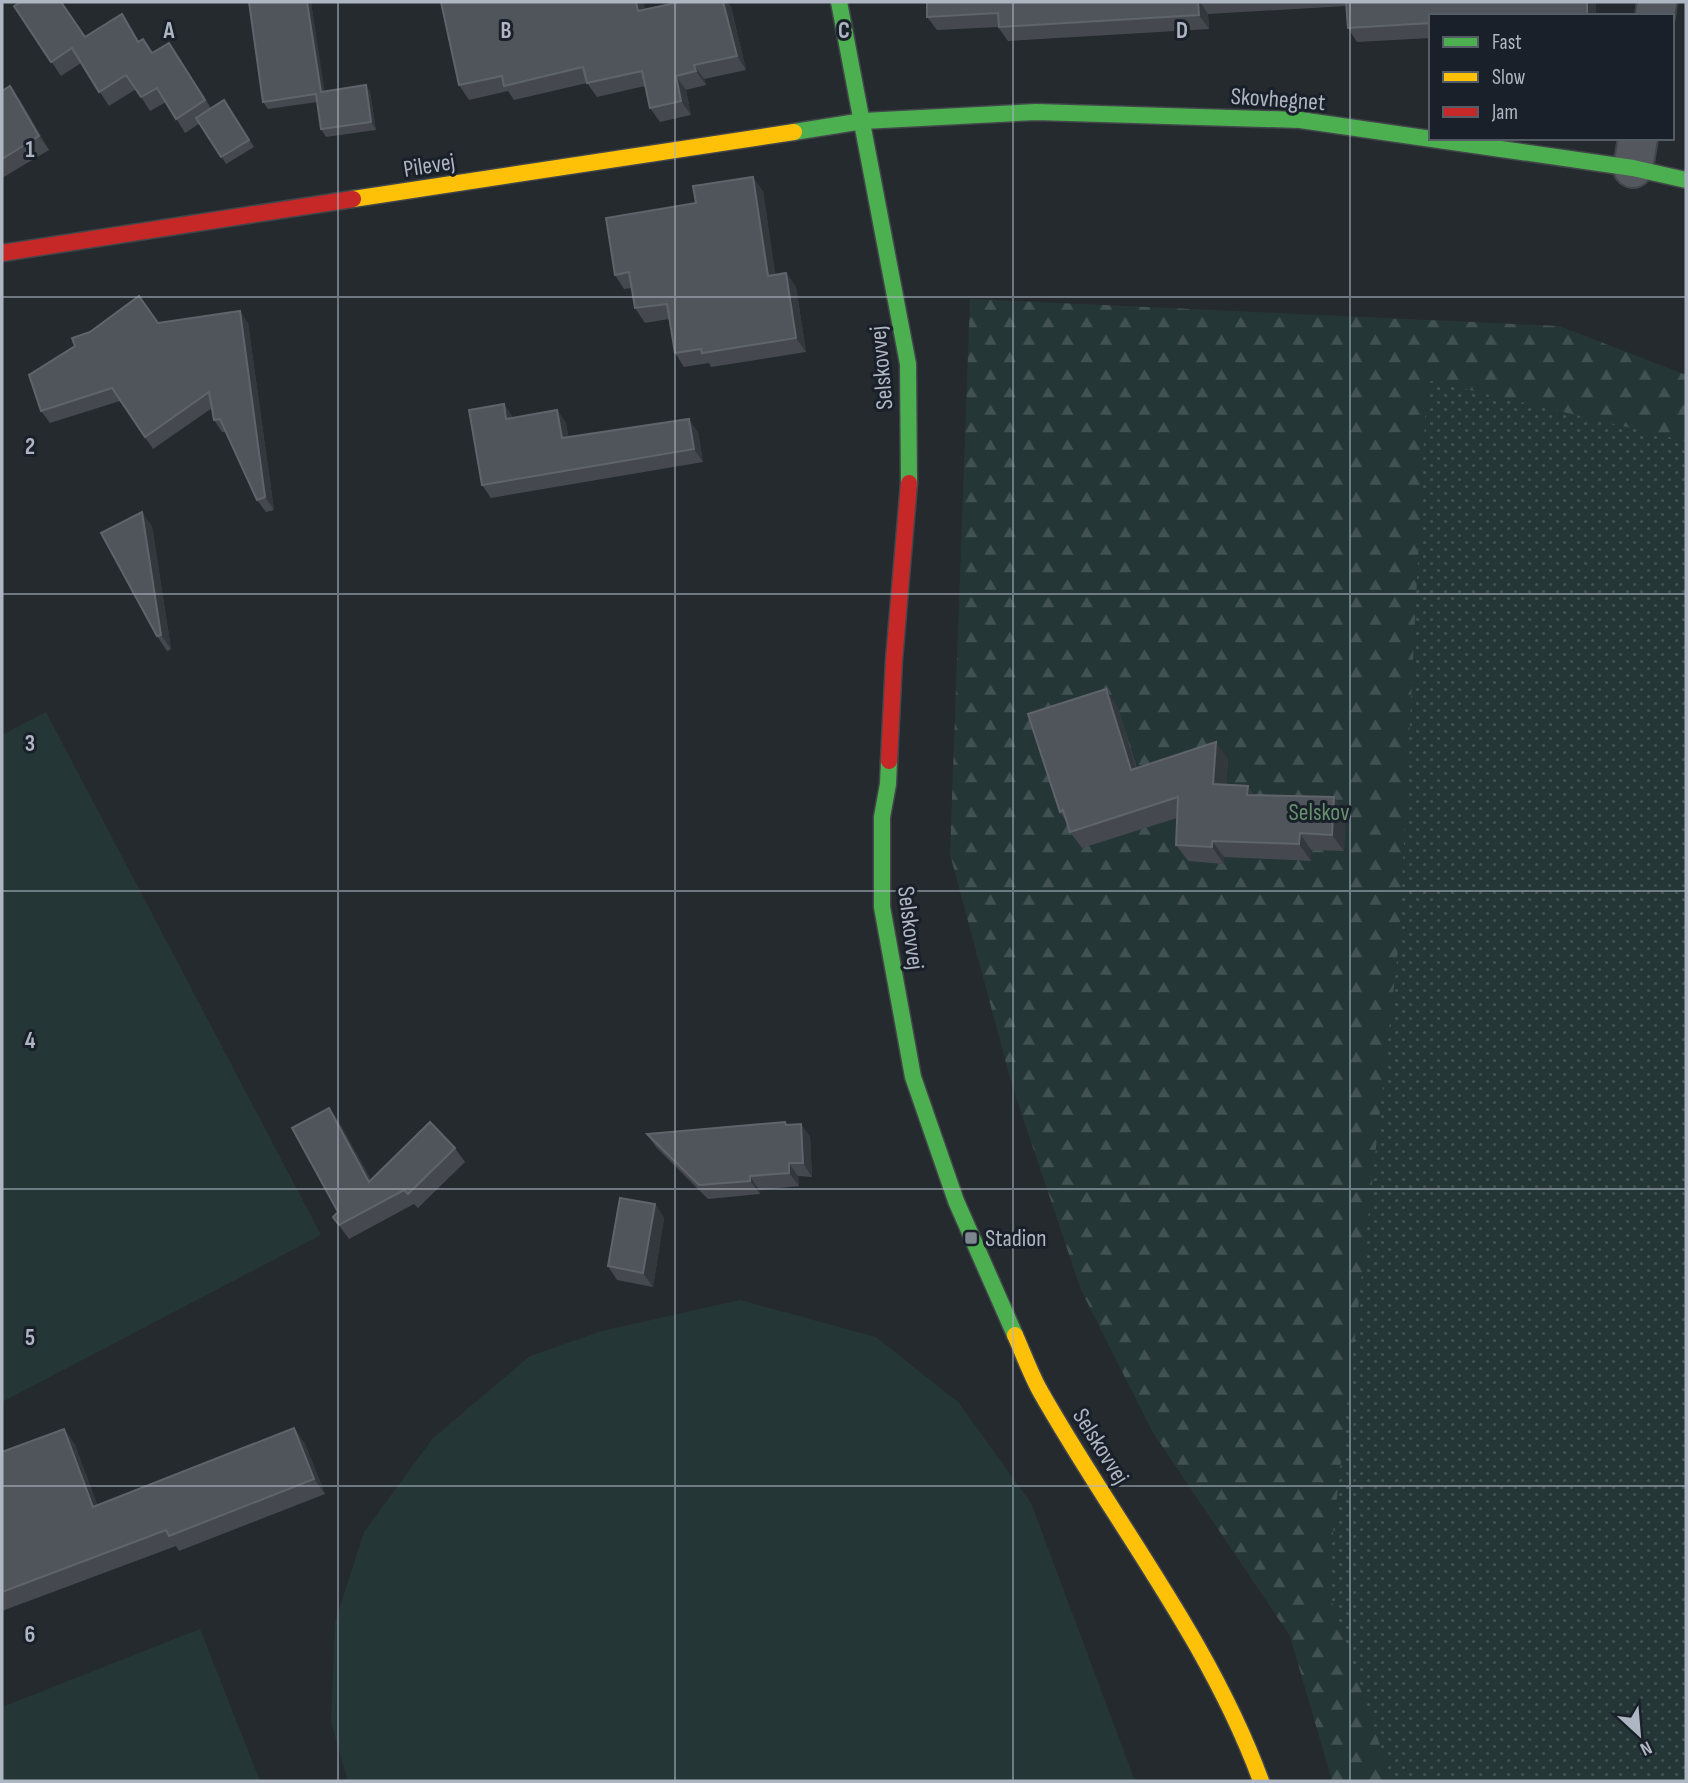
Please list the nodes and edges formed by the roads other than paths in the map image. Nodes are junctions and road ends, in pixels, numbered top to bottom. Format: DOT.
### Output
graph roads {
  1 [pos="839,2"];
  2 [pos="863,121"];
  3 [pos="1429,133"];
  4 [pos="1504,140"];
  5 [pos="1636,153"];
  6 [pos="1686,180"];
  7 [pos="2,253"];
  8 [pos="1261,1781"];
  1 -- 2 [label="street, Selskovvej"];
  2 -- 3 [label="street, Skovhegnet"];
  2 -- 7 [label="street, Pilevej"];
  2 -- 8 [label="street, Selskovvej"];
  4 -- 5 [label="street, Skovhegnet"];
  5 -- 6 [label="street, Skovhegnet"];
}
